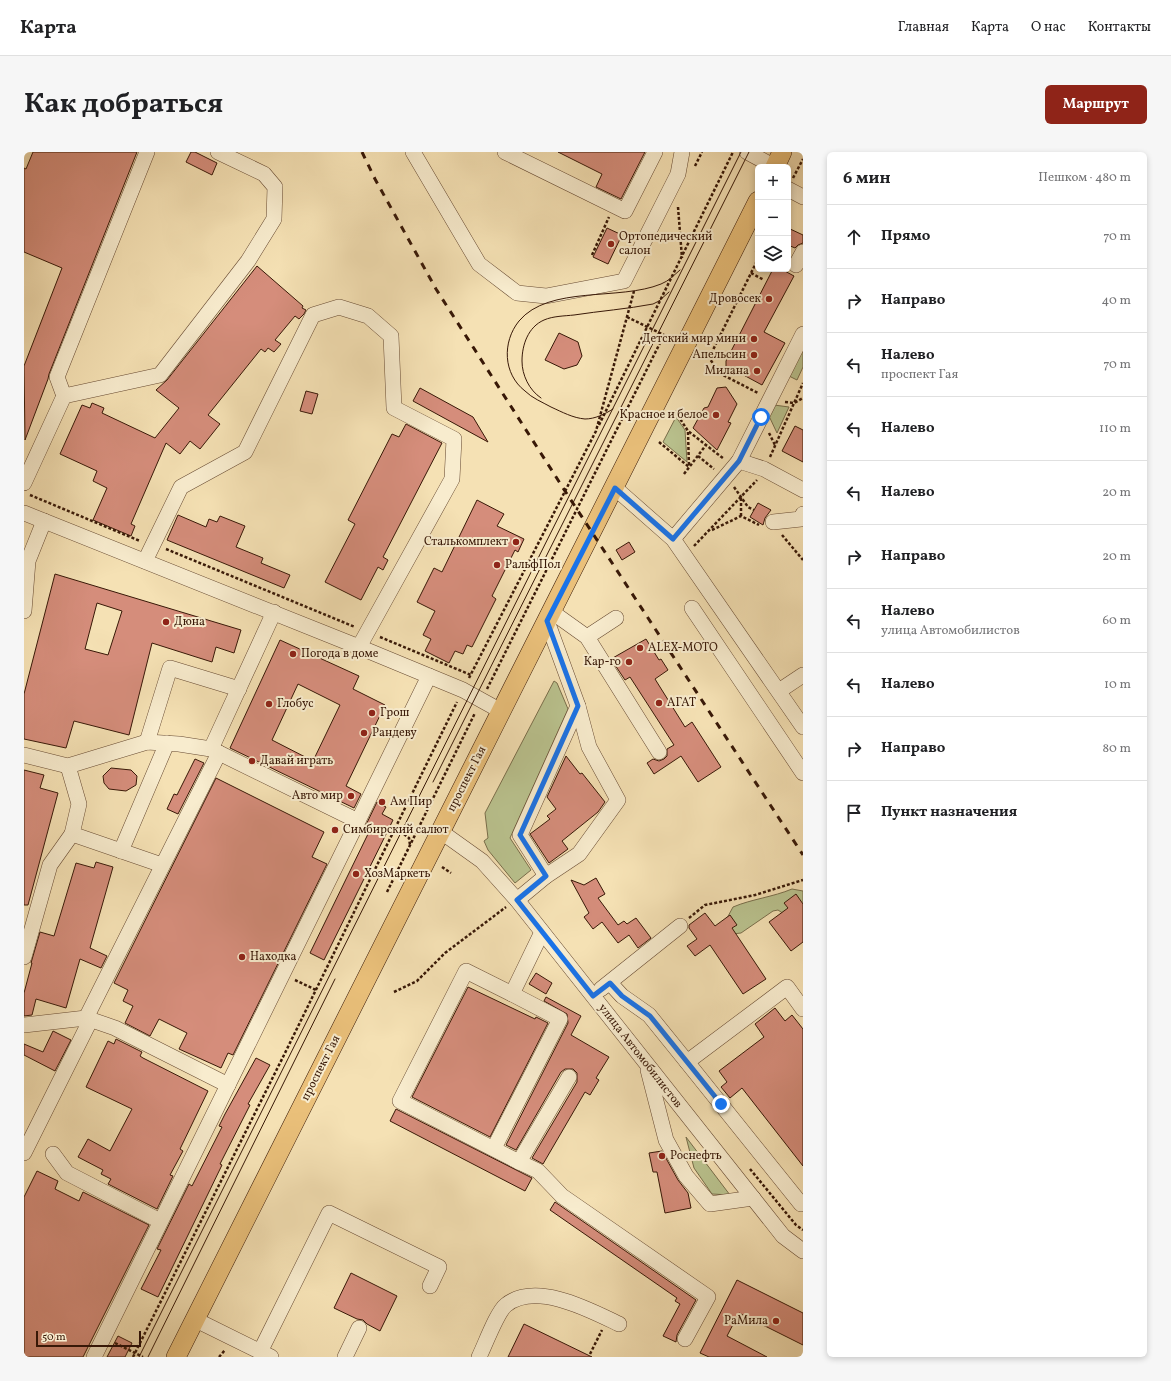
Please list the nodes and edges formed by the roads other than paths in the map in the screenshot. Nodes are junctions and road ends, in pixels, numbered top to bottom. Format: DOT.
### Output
graph roads {
  1 [pos="147,152"];
  2 [pos="218,152"];
  3 [pos="413,152"];
  4 [pos="505,152"];
  5 [pos="654,152"];
  6 [pos="682,152"];
  7 [pos="747,152"];
  8 [pos="782,152"];
  9 [pos="769,164"];
  10 [pos="776,164"];
  11 [pos="791,187"];
  12 [pos="803,197"];
  13 [pos="755,207"];
  14 [pos="803,334"];
  15 [pos="64,396"];
  16 [pos="736,464"];
  17 [pos="24,483"];
  18 [pos="615,488"];
  19 [pos="803,490"];
  20 [pos="24,513"];
  21 [pos="803,514"];
  22 [pos="44,521"];
  23 [pos="773,522"];
  24 [pos="673,539"];
  25 [pos="145,561"];
  26 [pos="692,608"];
  27 [pos="24,611"];
  28 [pos="274,612"];
  29 [pos="549,617"];
  30 [pos="616,618"];
  31 [pos="587,637"];
  32 [pos="359,646"];
  33 [pos="803,675"];
  34 [pos="429,676"];
  35 [pos="239,689"];
  36 [pos="779,691"];
  37 [pos="578,706"];
  38 [pos="501,711"];
  39 [pos="803,727"];
  40 [pos="147,742"];
  41 [pos="167,743"];
  42 [pos="215,751"];
  43 [pos="660,752"];
  44 [pos="24,755"];
  45 [pos="68,766"];
  46 [pos="803,773"];
  47 [pos="358,821"];
  48 [pos="440,831"];
  49 [pos="72,834"];
  50 [pos="122,852"];
  51 [pos="162,865"];
  52 [pos="546,876"];
  53 [pos="517,900"];
  54 [pos="680,926"];
  55 [pos="542,932"];
  56 [pos="24,957"];
  57 [pos="610,983"];
  58 [pos="512,994"];
  59 [pos="593,996"];
  60 [pos="803,1009"];
  61 [pos="89,1018"];
  62 [pos="24,1025"];
  63 [pos="687,1062"];
  64 [pos="647,1065"];
  65 [pos="569,1077"];
  66 [pos="228,1085"];
  67 [pos="494,1148"];
  68 [pos="24,1154"];
  69 [pos="53,1154"];
  70 [pos="520,1162"];
  71 [pos="753,1198"];
  72 [pos="801,1204"];
  73 [pos="160,1221"];
  74 [pos="803,1251"];
  75 [pos="430,1286"];
  76 [pos="194,1320"];
  77 [pos="613,1321"];
  78 [pos="359,1328"];
  79 [pos="685,1339"];
  80 [pos="265,1354"];
  81 [pos="94,1357"];
  82 [pos="176,1357"];
  83 [pos="345,1357"];
  84 [pos="479,1357"];
  1 -- 15 [label="street"];
  2 -- 15 [label="street"];
  3 -- 6 [label="street"];
  4 -- 5 [label="street"];
  7 -- 9 [label="street"];
  8 -- 10 [label="main road"];
  11 -- 12 [label="street"];
  13 -- 18 [label="main road, проспект Гая"];
  14 -- 16 [label="street"];
  15 -- 17 [label="street"];
  16 -- 19 [label="street"];
  16 -- 24 [label="street"];
  18 -- 24 [label="street"];
  18 -- 29 [label="main road, проспект Гая"];
  20 -- 22 [label="street"];
  21 -- 23 [label="street"];
  22 -- 25 [label="street"];
  22 -- 27 [label="street"];
  24 -- 36 [label="street"];
  25 -- 28 [label="street"];
  25 -- 32 [label="street"];
  26 -- 46 [label="street"];
  28 -- 32 [label="street"];
  28 -- 35 [label="street"];
  29 -- 31 [label="street"];
  29 -- 37 [label="street"];
  29 -- 38 [label="main road, проспект Гая"];
  30 -- 31 [label="street"];
  31 -- 43 [label="street"];
  32 -- 34 [label="street"];
  33 -- 36 [label="street"];
  34 -- 38 [label="street"];
  34 -- 47 [label="street"];
  35 -- 40 [label="street"];
  35 -- 42 [label="street"];
  36 -- 39 [label="street"];
  37 -- 52 [label="street"];
  37 -- 52 [label="street"];
  38 -- 48 [label="main road, проспект Гая"];
  40 -- 41 [label="street"];
  40 -- 45 [label="street"];
  41 -- 42 [label="street"];
  41 -- 50 [label="street"];
  42 -- 47 [label="street"];
  42 -- 51 [label="street"];
  44 -- 45 [label="street"];
  45 -- 49 [label="street"];
  47 -- 66 [label="street"];
  48 -- 53 [label="street, улица Автомобилистов"];
  48 -- 76 [label="main road, проспект Гая"];
  49 -- 50 [label="street"];
  49 -- 56 [label="street"];
  50 -- 51 [label="street"];
  51 -- 61 [label="street"];
  52 -- 53 [label="street"];
  53 -- 55 [label="street, улица Автомобилистов"];
  54 -- 57 [label="street"];
  55 -- 58 [label="street"];
  55 -- 59 [label="street, улица Автомобилистов"];
  57 -- 59 [label="street"];
  57 -- 63 [label="street"];
  58 -- 67 [label="street"];
  58 -- 67 [label="street"];
  59 -- 64 [label="street, улица Автомобилистов"];
  60 -- 63 [label="street"];
  61 -- 62 [label="street"];
  61 -- 66 [label="street"];
  61 -- 68 [label="street"];
  63 -- 72 [label="street"];
  64 -- 71 [label="street, улица Автомобилистов"];
  64 -- 71 [label="street"];
  65 -- 70 [label="street"];
  66 -- 73 [label="street"];
  67 -- 70 [label="street"];
  69 -- 73 [label="street"];
  70 -- 79 [label="street"];
  71 -- 74 [label="street, улица Автомобилистов"];
  73 -- 81 [label="street"];
  75 -- 80 [label="street"];
  76 -- 80 [label="street"];
  76 -- 82 [label="main road, проспект Гая"];
  77 -- 84 [label="street"];
  78 -- 83 [label="street"];
}
